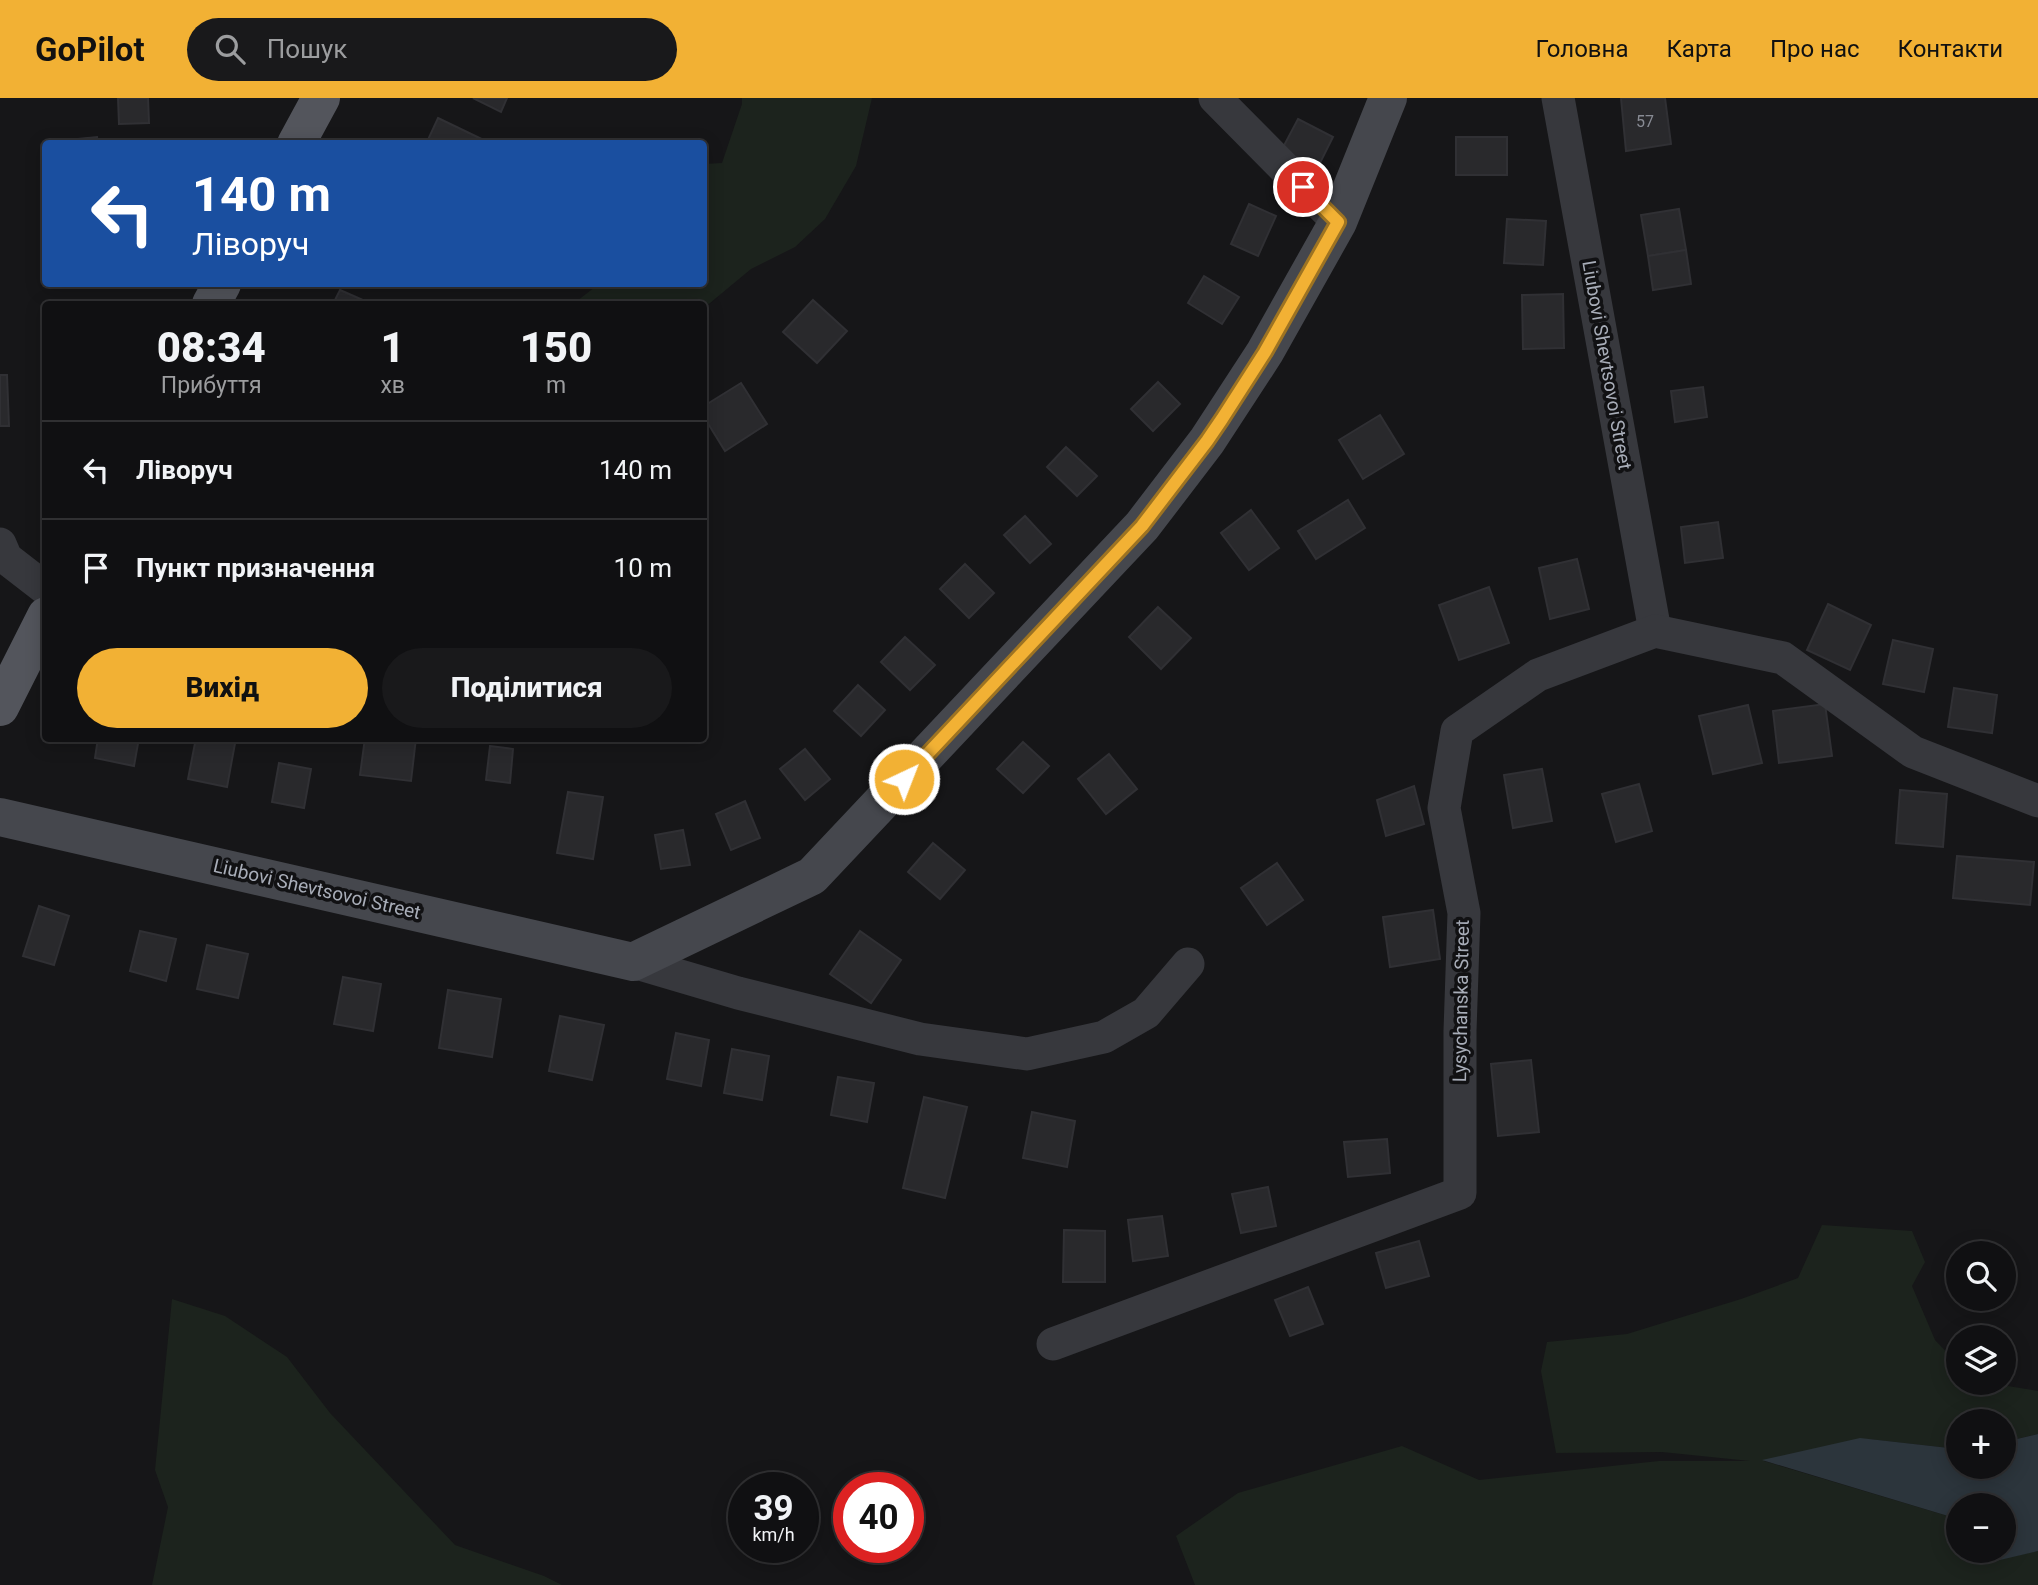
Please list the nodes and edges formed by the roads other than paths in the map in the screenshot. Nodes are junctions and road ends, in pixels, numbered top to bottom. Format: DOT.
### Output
graph roads {
  1 [pos="321,98"];
  2 [pos="1215,98"];
  3 [pos="1388,98"];
  4 [pos="1558,98"];
  5 [pos="298,140"];
  6 [pos="1338,222"];
  7 [pos="0,544"];
  8 [pos="42,586"];
  9 [pos="42,624"];
  10 [pos="1655,631"];
  11 [pos="0,707"];
  12 [pos="2038,801"];
  13 [pos="0,817"];
  14 [pos="634,962"];
  15 [pos="1188,964"];
  16 [pos="1053,1344"];
  1 -- 5 [label="main road"];
  2 -- 6 [label="street"];
  3 -- 6 [label="street"];
  4 -- 10 [label="street, Liubovi Shevtsovoi Street"];
  6 -- 14 [label="street"];
  7 -- 8 [label="street"];
  9 -- 11 [label="main road"];
  10 -- 12 [label="street"];
  10 -- 16 [label="street, Lysychanska Street"];
  13 -- 14 [label="street, Liubovi Shevtsovoi Street"];
  14 -- 15 [label="street, Liubovi Shevtsovoi Street"];
}
